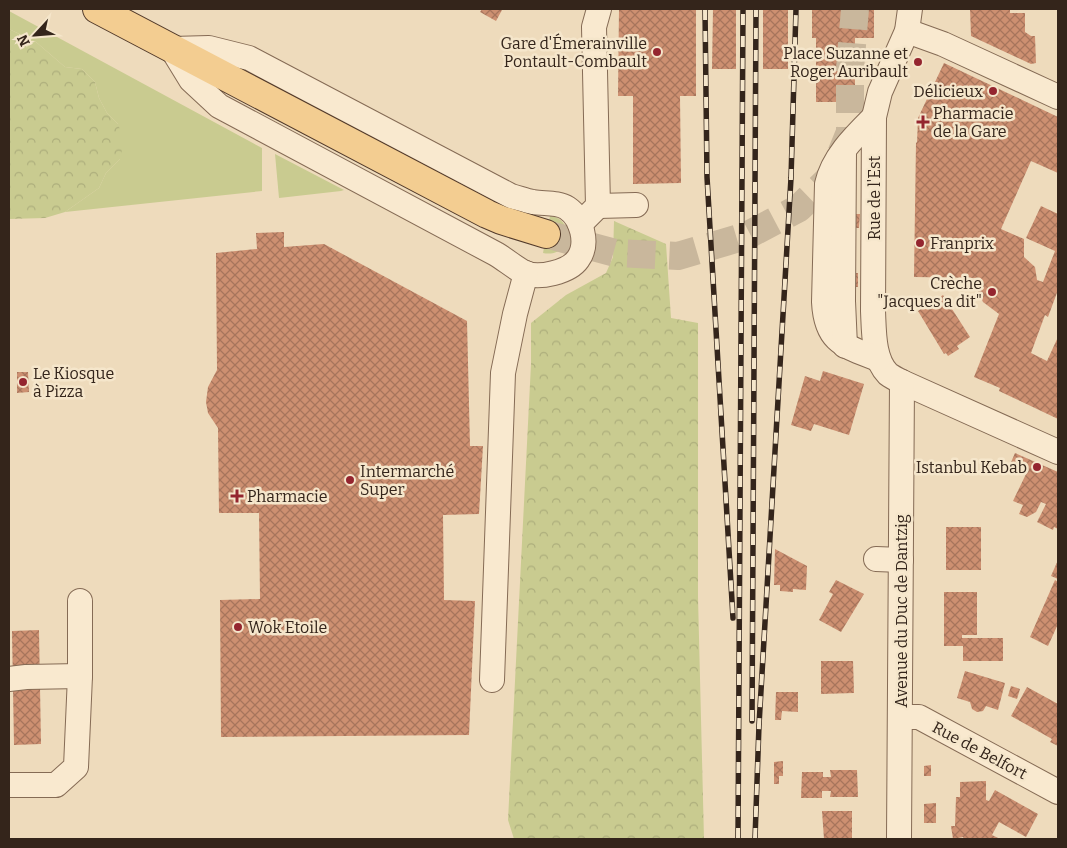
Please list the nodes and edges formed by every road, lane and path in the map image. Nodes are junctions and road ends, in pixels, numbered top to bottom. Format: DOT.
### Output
graph roads {
  1 [pos="97,9"];
  2 [pos="592,15"];
  3 [pos="908,20"];
  4 [pos="172,49"];
  5 [pos="1058,97"];
  6 [pos="874,117"];
  7 [pos="636,205"];
  8 [pos="598,206"];
  9 [pos="580,224"];
  10 [pos="546,234"];
  11 [pos="526,273"];
  12 [pos="878,358"];
  13 [pos="902,382"];
  14 [pos="1058,452"];
  15 [pos="876,559"];
  16 [pos="901,560"];
  17 [pos="80,601"];
  18 [pos="80,676"];
  19 [pos="9,678"];
  20 [pos="492,680"];
  21 [pos="900,716"];
  22 [pos="9,785"];
  23 [pos="1058,792"];
  24 [pos="899,839"];
  1 -- 4 [label="main road"];
  2 -- 8 [label="street"];
  3 -- 5 [label="street"];
  3 -- 6 [label="street, Rue de l'Est"];
  4 -- 9 [label="street"];
  4 -- 10 [label="main road"];
  4 -- 11 [label="street"];
  6 -- 12 [label="street, Rue de l'Est"];
  6 -- 12 [label="street"];
  7 -- 8 [label="street"];
  8 -- 9 [label="street"];
  9 -- 11 [label="street"];
  11 -- 20 [label="street"];
  12 -- 13 [label="street, Rue de l'Est"];
  13 -- 14 [label="street, Rue de l'Est"];
  13 -- 16 [label="street, Avenue du Duc de Dantzig"];
  15 -- 16 [label="street"];
  16 -- 21 [label="street, Avenue du Duc de Dantzig"];
  17 -- 18 [label="street"];
  18 -- 19 [label="street"];
  18 -- 22 [label="street"];
  21 -- 23 [label="street, Rue de Belfort"];
  21 -- 24 [label="street, Avenue du Duc de Dantzig"];
}
